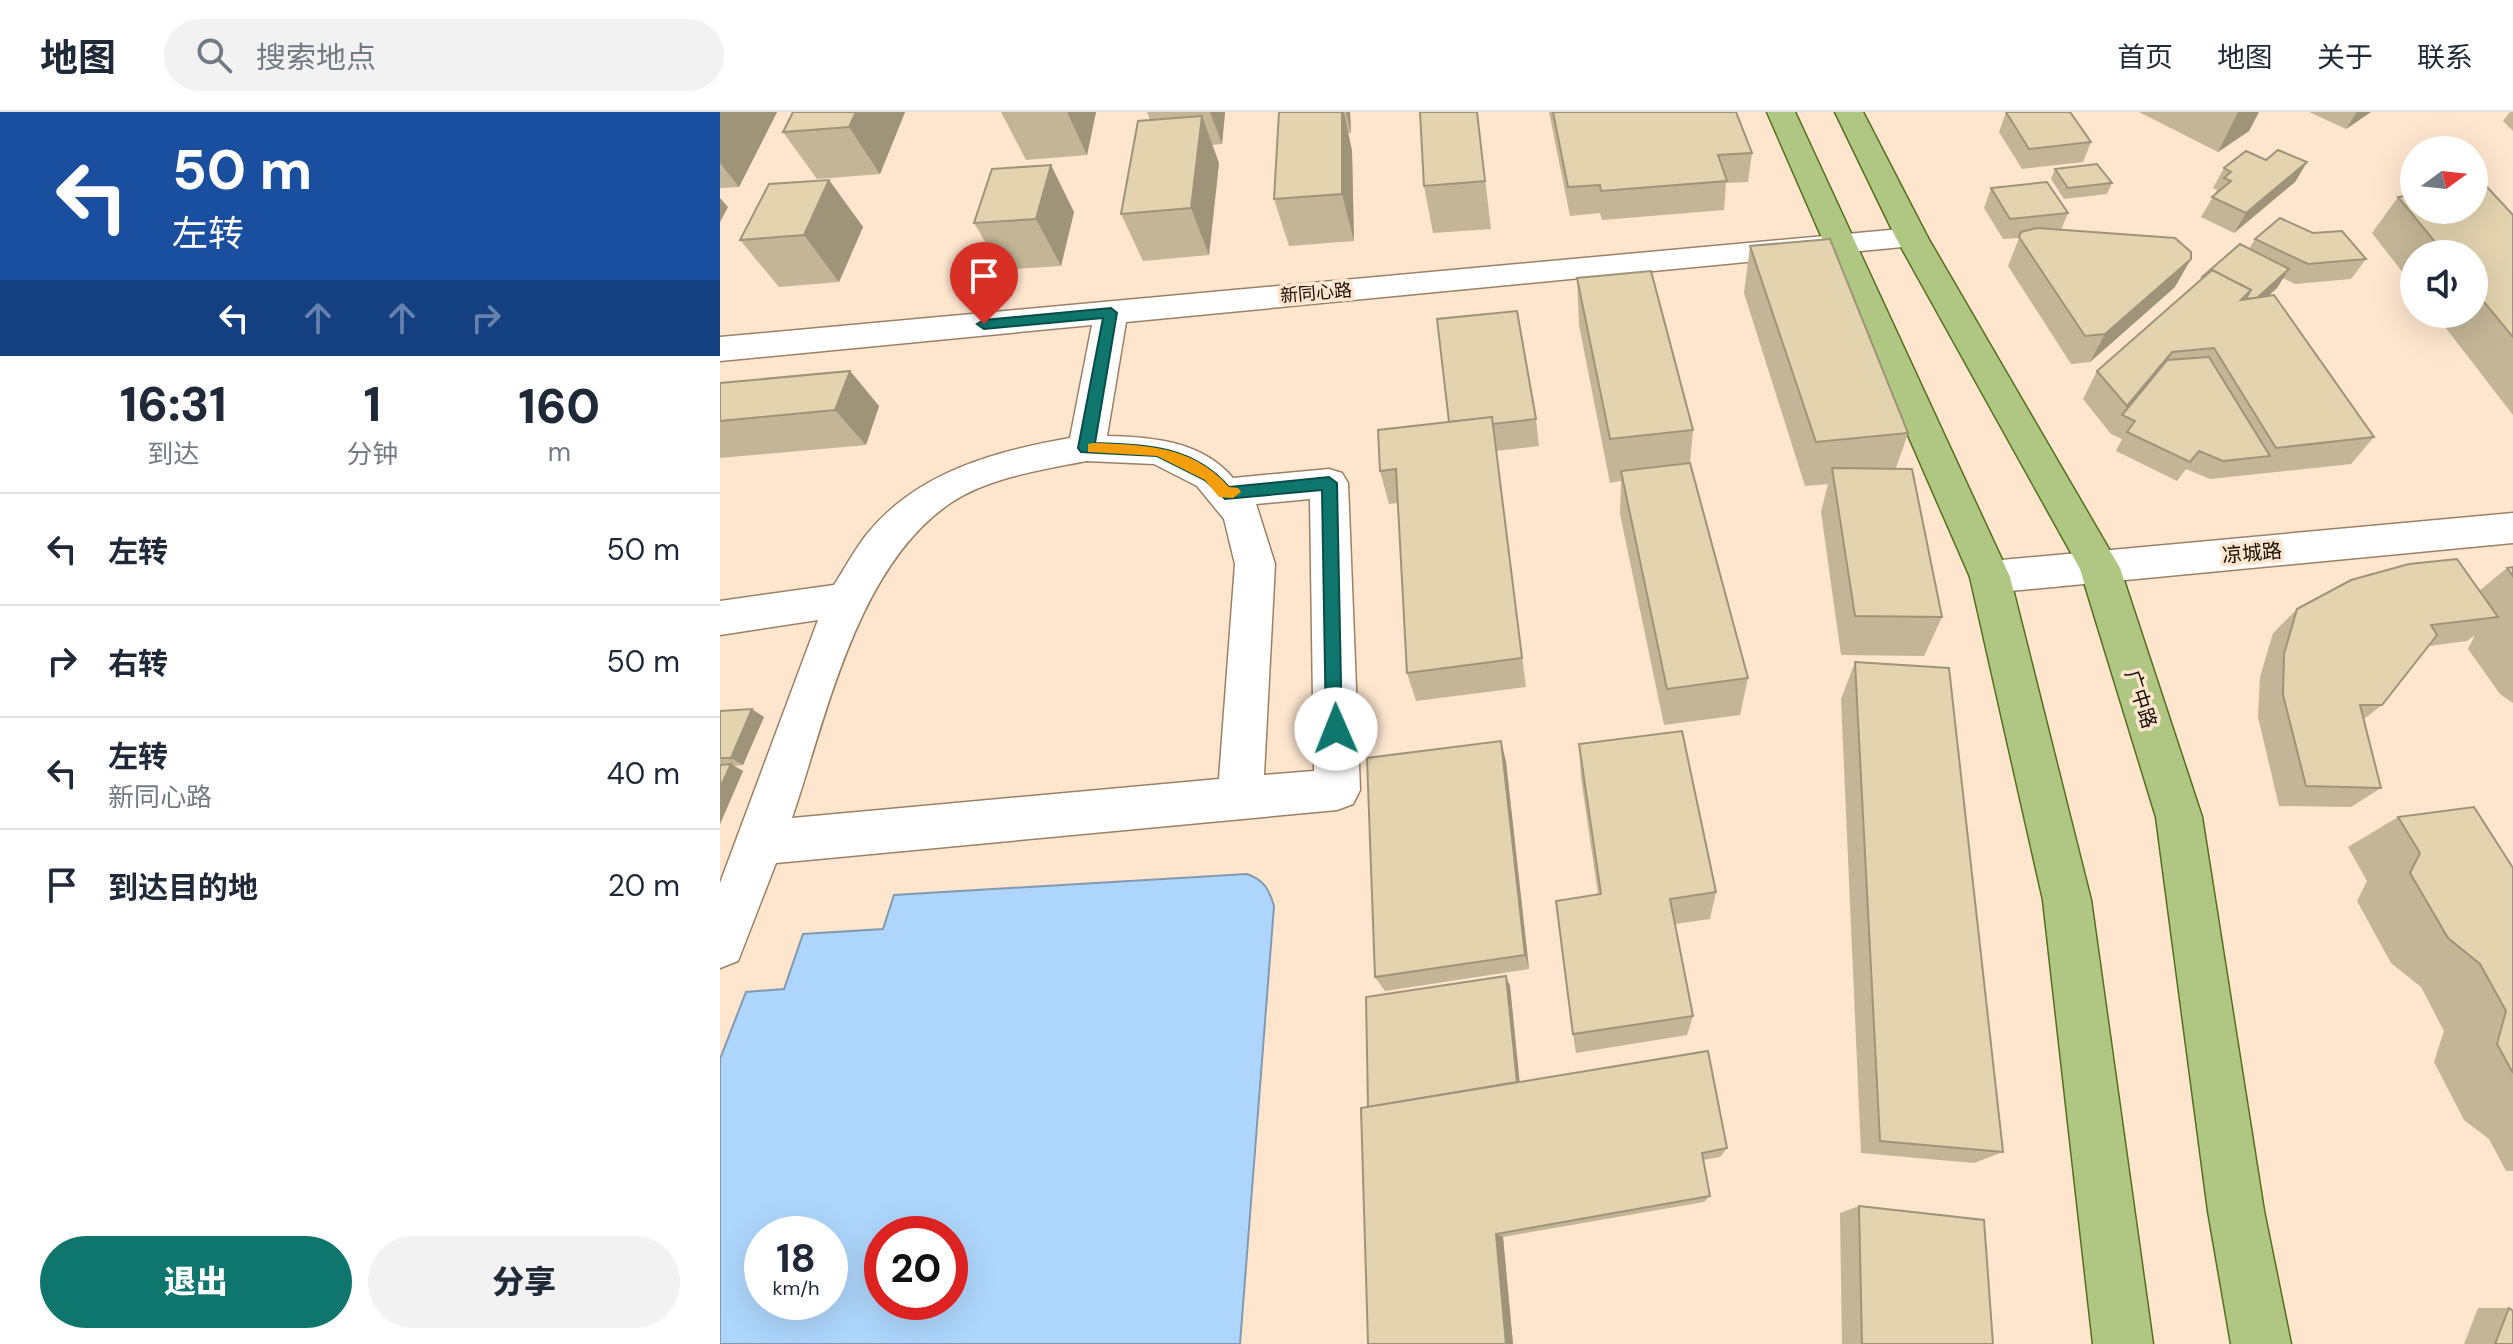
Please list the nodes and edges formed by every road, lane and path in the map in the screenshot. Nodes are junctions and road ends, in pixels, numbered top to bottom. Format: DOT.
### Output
graph roads {
  1 [pos="1781,112"];
  2 [pos="1849,112"];
  3 [pos="1912,238"];
  4 [pos="1841,243"];
  5 [pos="1111,313"];
  6 [pos="720,349"];
  7 [pos="1086,448"];
  8 [pos="1225,493"];
  9 [pos="2513,528"];
  10 [pos="2100,568"];
  11 [pos="1990,577"];
  12 [pos="846,600"];
  13 [pos="720,618"];
  14 [pos="1240,798"];
  15 [pos="760,843"];
  16 [pos="720,944"];
  17 [pos="2123,1344"];
  18 [pos="2261,1344"];
  1 -- 4 [label="main road"];
  2 -- 3 [label="main road, 广中路"];
  3 -- 4 [label="street, 新同心路"];
  3 -- 10 [label="main road, 广中路"];
  4 -- 5 [label="street, 新同心路"];
  4 -- 11 [label="main road"];
  5 -- 6 [label="street, 新同心路"];
  5 -- 7 [label="street"];
  7 -- 8 [label="street"];
  7 -- 12 [label="street"];
  8 -- 14 [label="street"];
  8 -- 14 [label="street"];
  9 -- 10 [label="street, 凉城路"];
  10 -- 11 [label="street, 凉城路"];
  10 -- 18 [label="main road, 广中路"];
  11 -- 17 [label="main road"];
  12 -- 13 [label="street"];
  12 -- 15 [label="street"];
  14 -- 15 [label="street"];
  15 -- 16 [label="street"];
}
